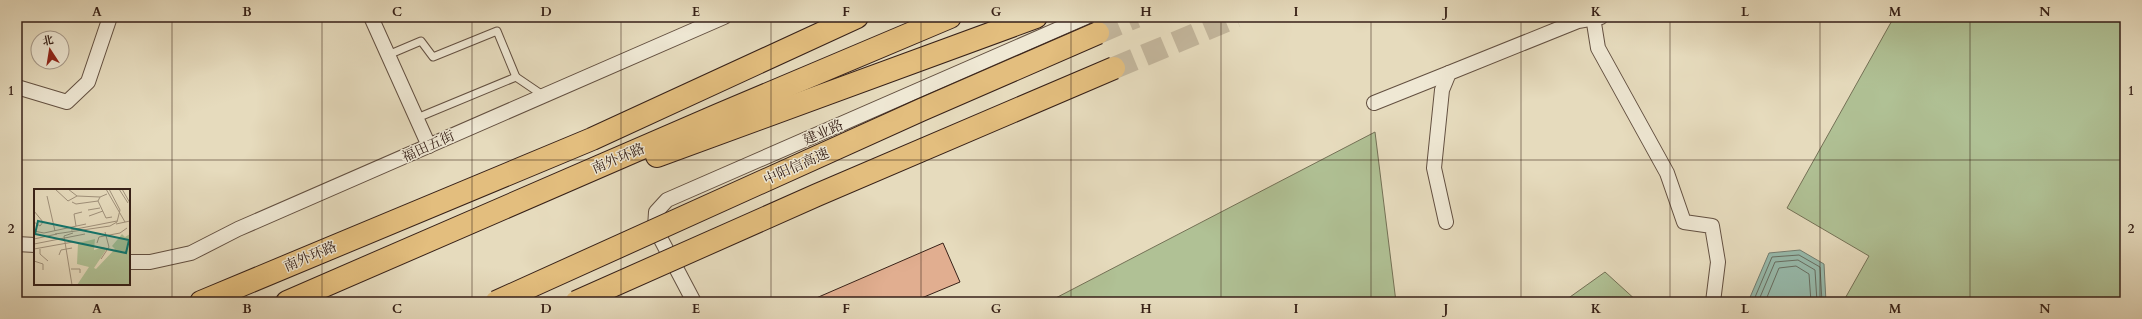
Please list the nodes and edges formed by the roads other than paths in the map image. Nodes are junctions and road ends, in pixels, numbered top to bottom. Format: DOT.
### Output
graph roads {
  1 [pos="110,17"];
  2 [pos="371,17"];
  3 [pos="724,17"];
  4 [pos="857,17"];
  5 [pos="950,17"];
  6 [pos="1596,17"];
  7 [pos="1033,18"];
  8 [pos="1092,25"];
  9 [pos="388,55"];
  10 [pos="1114,68"];
  11 [pos="1449,73"];
  12 [pos="516,77"];
  13 [pos="17,87"];
  14 [pos="544,96"];
  15 [pos="1374,103"];
  16 [pos="417,118"];
  17 [pos="429,146"];
  18 [pos="1446,222"];
  19 [pos="452,230"];
  20 [pos="17,244"];
  21 [pos="34,245"];
  22 [pos="130,262"];
  23 [pos="201,302"];
  24 [pos="287,302"];
  25 [pos="496,302"];
  26 [pos="576,302"];
  27 [pos="694,302"];
  28 [pos="1713,302"];
  1 -- 13 [label="street"];
  2 -- 9 [label="street"];
  3 -- 14 [label="street, 福田五街"];
  4 -- 23 [label="highway, 南外环路"];
  5 -- 19 [label="highway, 南外环路"];
  6 -- 11 [label="street"];
  6 -- 28 [label="street"];
  7 -- 19 [label="highway"];
  8 -- 25 [label="highway, 中阳信高速, bridge"];
  8 -- 27 [label="street, 建业路"];
  9 -- 12 [label="lane"];
  9 -- 16 [label="street"];
  10 -- 26 [label="highway, bridge"];
  11 -- 15 [label="street"];
  11 -- 18 [label="street"];
  12 -- 14 [label="lane"];
  12 -- 16 [label="lane"];
  14 -- 17 [label="street, 福田五街"];
  16 -- 17 [label="street"];
  17 -- 22 [label="street, 福田五街"];
  19 -- 24 [label="highway, 南外环路"];
  20 -- 21 [label="street"];
}
